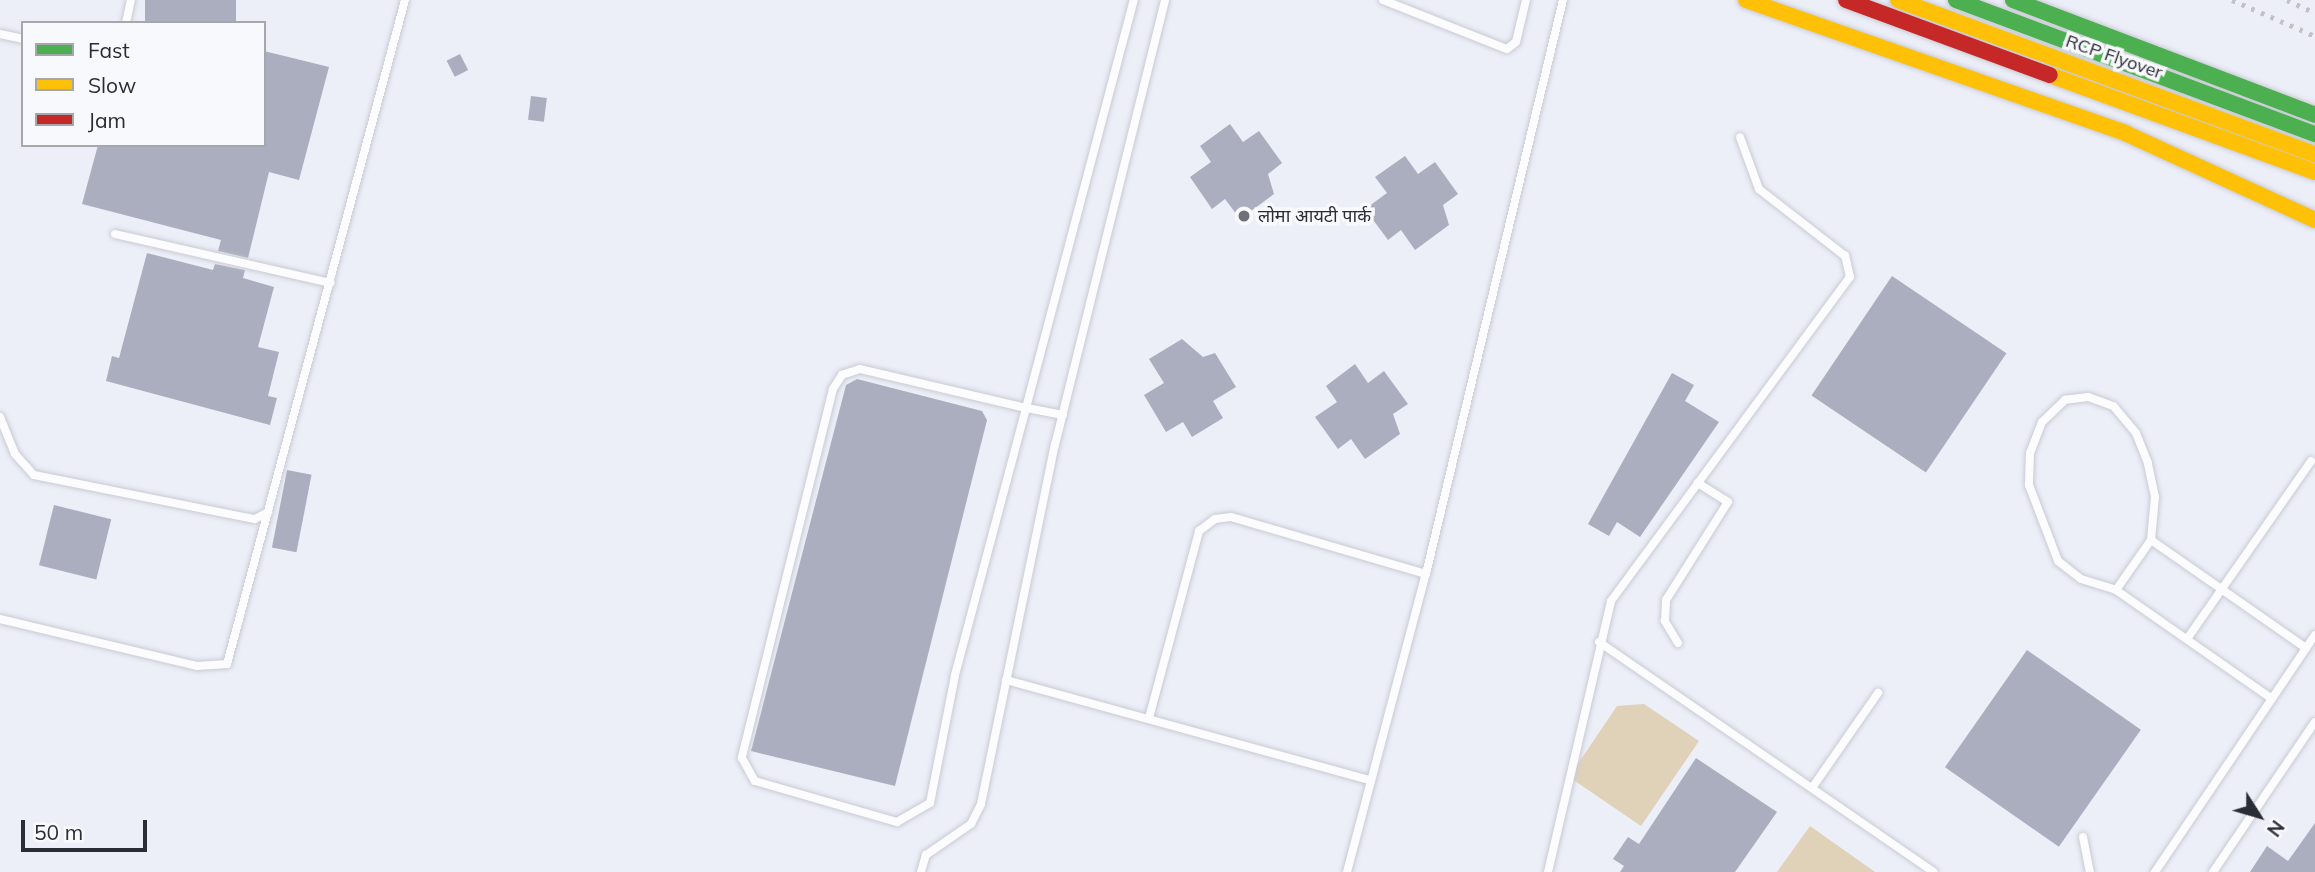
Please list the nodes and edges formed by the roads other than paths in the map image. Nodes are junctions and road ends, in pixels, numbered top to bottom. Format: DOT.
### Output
graph roads {
  1 [pos="131,0"];
  2 [pos="405,0"];
  3 [pos="1134,0"];
  4 [pos="1165,0"];
  5 [pos="1382,0"];
  6 [pos="1526,0"];
  7 [pos="1563,0"];
  8 [pos="1746,0"];
  9 [pos="1846,0"];
  10 [pos="1898,0"];
  11 [pos="1956,0"];
  12 [pos="2013,0"];
  13 [pos="126,21"];
  14 [pos="0,34"];
  15 [pos="21,39"];
  16 [pos="2315,114"];
  17 [pos="2315,134"];
  18 [pos="1740,137"];
  19 [pos="2315,154"];
  20 [pos="2315,172"];
  21 [pos="2315,220"];
  22 [pos="115,234"];
  23 [pos="330,284"];
  24 [pos="1026,408"];
  25 [pos="1063,415"];
  26 [pos="0,417"];
  27 [pos="2311,461"];
  28 [pos="1698,483"];
  29 [pos="268,512"];
  30 [pos="2151,540"];
  31 [pos="1426,574"];
  32 [pos="2221,589"];
  33 [pos="2116,590"];
  34 [pos="0,619"];
  35 [pos="2315,635"];
  36 [pos="2186,639"];
  37 [pos="1599,642"];
  38 [pos="1678,643"];
  39 [pos="2306,648"];
  40 [pos="1006,680"];
  41 [pos="1878,693"];
  42 [pos="2272,699"];
  43 [pos="1149,718"];
  44 [pos="2315,722"];
  45 [pos="1370,780"];
  46 [pos="1812,788"];
  47 [pos="2083,837"];
  48 [pos="921,872"];
  49 [pos="1347,872"];
  50 [pos="1548,872"];
  51 [pos="1934,872"];
  52 [pos="2090,872"];
  53 [pos="2155,872"];
  54 [pos="2213,872"];
  1 -- 13 [label="lane"];
  2 -- 23 [label="lane"];
  3 -- 24 [label="lane"];
  4 -- 25 [label="lane"];
  5 -- 6 [label="lane"];
  7 -- 31 [label="lane"];
  8 -- 21 [label="main road"];
  9 -- 20 [label="main road"];
  10 -- 19 [label="main road, RCP Flyover"];
  11 -- 17 [label="main road, RCP Flyover"];
  12 -- 16 [label="main road"];
  14 -- 15 [label="lane"];
  18 -- 28 [label="lane"];
  22 -- 23 [label="lane"];
  23 -- 29 [label="lane"];
  24 -- 24 [label="lane"];
  24 -- 25 [label="lane"];
  25 -- 40 [label="lane"];
  26 -- 29 [label="lane"];
  27 -- 32 [label="lane"];
  28 -- 37 [label="lane"];
  28 -- 38 [label="lane"];
  29 -- 34 [label="lane"];
  30 -- 32 [label="lane"];
  30 -- 33 [label="lane"];
  30 -- 33 [label="lane"];
  31 -- 43 [label="lane"];
  31 -- 45 [label="lane"];
  32 -- 36 [label="lane"];
  32 -- 39 [label="lane"];
  33 -- 36 [label="lane"];
  35 -- 39 [label="lane"];
  36 -- 42 [label="lane"];
  37 -- 46 [label="lane"];
  37 -- 50 [label="lane"];
  39 -- 42 [label="lane"];
  40 -- 43 [label="lane"];
  40 -- 48 [label="lane"];
  41 -- 46 [label="lane"];
  42 -- 53 [label="lane"];
  43 -- 45 [label="lane"];
  44 -- 54 [label="lane"];
  45 -- 49 [label="lane"];
  46 -- 51 [label="lane"];
  47 -- 52 [label="lane"];
}
